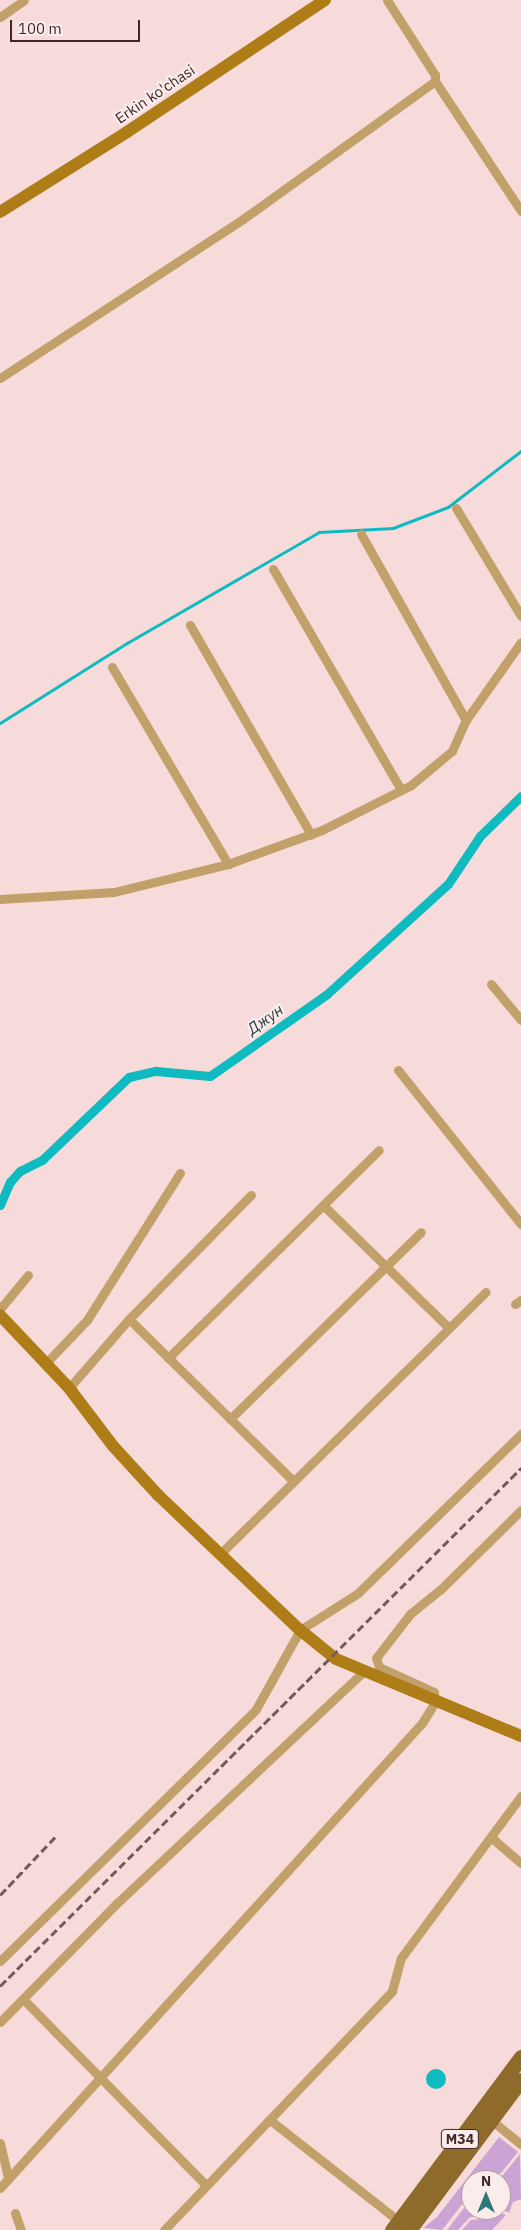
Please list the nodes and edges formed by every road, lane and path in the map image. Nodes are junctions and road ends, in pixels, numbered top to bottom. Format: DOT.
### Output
graph roads {
  1 [pos="24,0"];
  2 [pos="325,0"];
  3 [pos="387,0"];
  4 [pos="0,17"];
  5 [pos="435,82"];
  6 [pos="521,211"];
  7 [pos="0,212"];
  8 [pos="0,378"];
  9 [pos="456,508"];
  10 [pos="360,534"];
  11 [pos="273,569"];
  12 [pos="521,616"];
  13 [pos="190,625"];
  14 [pos="521,642"];
  15 [pos="112,667"];
  16 [pos="466,720"];
  17 [pos="401,790"];
  18 [pos="311,835"];
  19 [pos="228,864"];
  20 [pos="0,899"];
  21 [pos="491,984"];
  22 [pos="521,1020"];
  23 [pos="398,1070"];
  24 [pos="379,1150"];
  25 [pos="180,1172"];
  26 [pos="251,1195"];
  27 [pos="323,1205"];
  28 [pos="521,1224"];
  29 [pos="421,1232"];
  30 [pos="386,1265"];
  31 [pos="28,1275"];
  32 [pos="486,1292"];
  33 [pos="0,1309"];
  34 [pos="0,1315"];
  35 [pos="129,1319"];
  36 [pos="449,1328"];
  37 [pos="168,1358"];
  38 [pos="45,1364"];
  39 [pos="69,1388"];
  40 [pos="230,1419"];
  41 [pos="521,1434"];
  42 [pos="293,1481"];
  43 [pos="521,1510"];
  44 [pos="220,1554"];
  45 [pos="300,1630"];
  46 [pos="362,1673"];
  47 [pos="435,1702"];
  48 [pos="521,1736"];
  49 [pos="521,1796"];
  50 [pos="492,1838"];
  51 [pos="521,1863"];
  52 [pos="0,1961"];
  53 [pos="23,1999"];
  54 [pos="0,2022"];
  55 [pos="521,2057"];
  56 [pos="99,2077"];
  57 [pos="521,2080"];
  58 [pos="270,2120"];
  59 [pos="491,2120"];
  60 [pos="0,2143"];
  61 [pos="521,2144"];
  62 [pos="8,2179"];
  63 [pos="206,2185"];
  64 [pos="0,2188"];
  65 [pos="16,2213"];
  66 [pos="406,2227"];
  67 [pos="21,2230"];
  68 [pos="164,2230"];
  1 -- 4 [label="street"];
  2 -- 7 [label="main road, Erkin ko'chasi"];
  3 -- 5 [label="street"];
  5 -- 6 [label="street"];
  5 -- 8 [label="street"];
  9 -- 12 [label="street"];
  10 -- 16 [label="street"];
  11 -- 17 [label="street"];
  13 -- 18 [label="street"];
  14 -- 16 [label="street"];
  15 -- 19 [label="street"];
  16 -- 17 [label="street"];
  17 -- 18 [label="street"];
  18 -- 19 [label="street"];
  19 -- 20 [label="street"];
  21 -- 22 [label="street"];
  23 -- 28 [label="street"];
  24 -- 27 [label="street"];
  25 -- 38 [label="street"];
  26 -- 35 [label="street"];
  27 -- 30 [label="street"];
  27 -- 37 [label="street"];
  29 -- 30 [label="street"];
  30 -- 36 [label="street"];
  30 -- 40 [label="street"];
  31 -- 33 [label="street"];
  32 -- 36 [label="street"];
  34 -- 38 [label="main road"];
  35 -- 37 [label="street"];
  35 -- 39 [label="street"];
  36 -- 42 [label="street"];
  37 -- 40 [label="street"];
  38 -- 39 [label="main road"];
  39 -- 44 [label="main road"];
  40 -- 42 [label="street"];
  41 -- 45 [label="street"];
  42 -- 44 [label="street"];
  43 -- 47 [label="street"];
  44 -- 45 [label="main road"];
  45 -- 46 [label="main road"];
  45 -- 52 [label="street"];
  46 -- 47 [label="main road"];
  46 -- 53 [label="street"];
  47 -- 48 [label="main road"];
  47 -- 56 [label="street"];
  49 -- 50 [label="street"];
  50 -- 51 [label="street"];
  50 -- 58 [label="street"];
  53 -- 54 [label="street"];
  53 -- 56 [label="street"];
  55 -- 66 [label="main road, M34"];
  56 -- 62 [label="street"];
  56 -- 63 [label="street"];
  57 -- 59 [label="main road, M34"];
  58 -- 63 [label="street"];
  58 -- 66 [label="street"];
  59 -- 61 [label="street"];
  59 -- 66 [label="main road, M34"];
  60 -- 62 [label="street"];
  62 -- 64 [label="street"];
  63 -- 68 [label="street"];
  65 -- 67 [label="street"];
}
